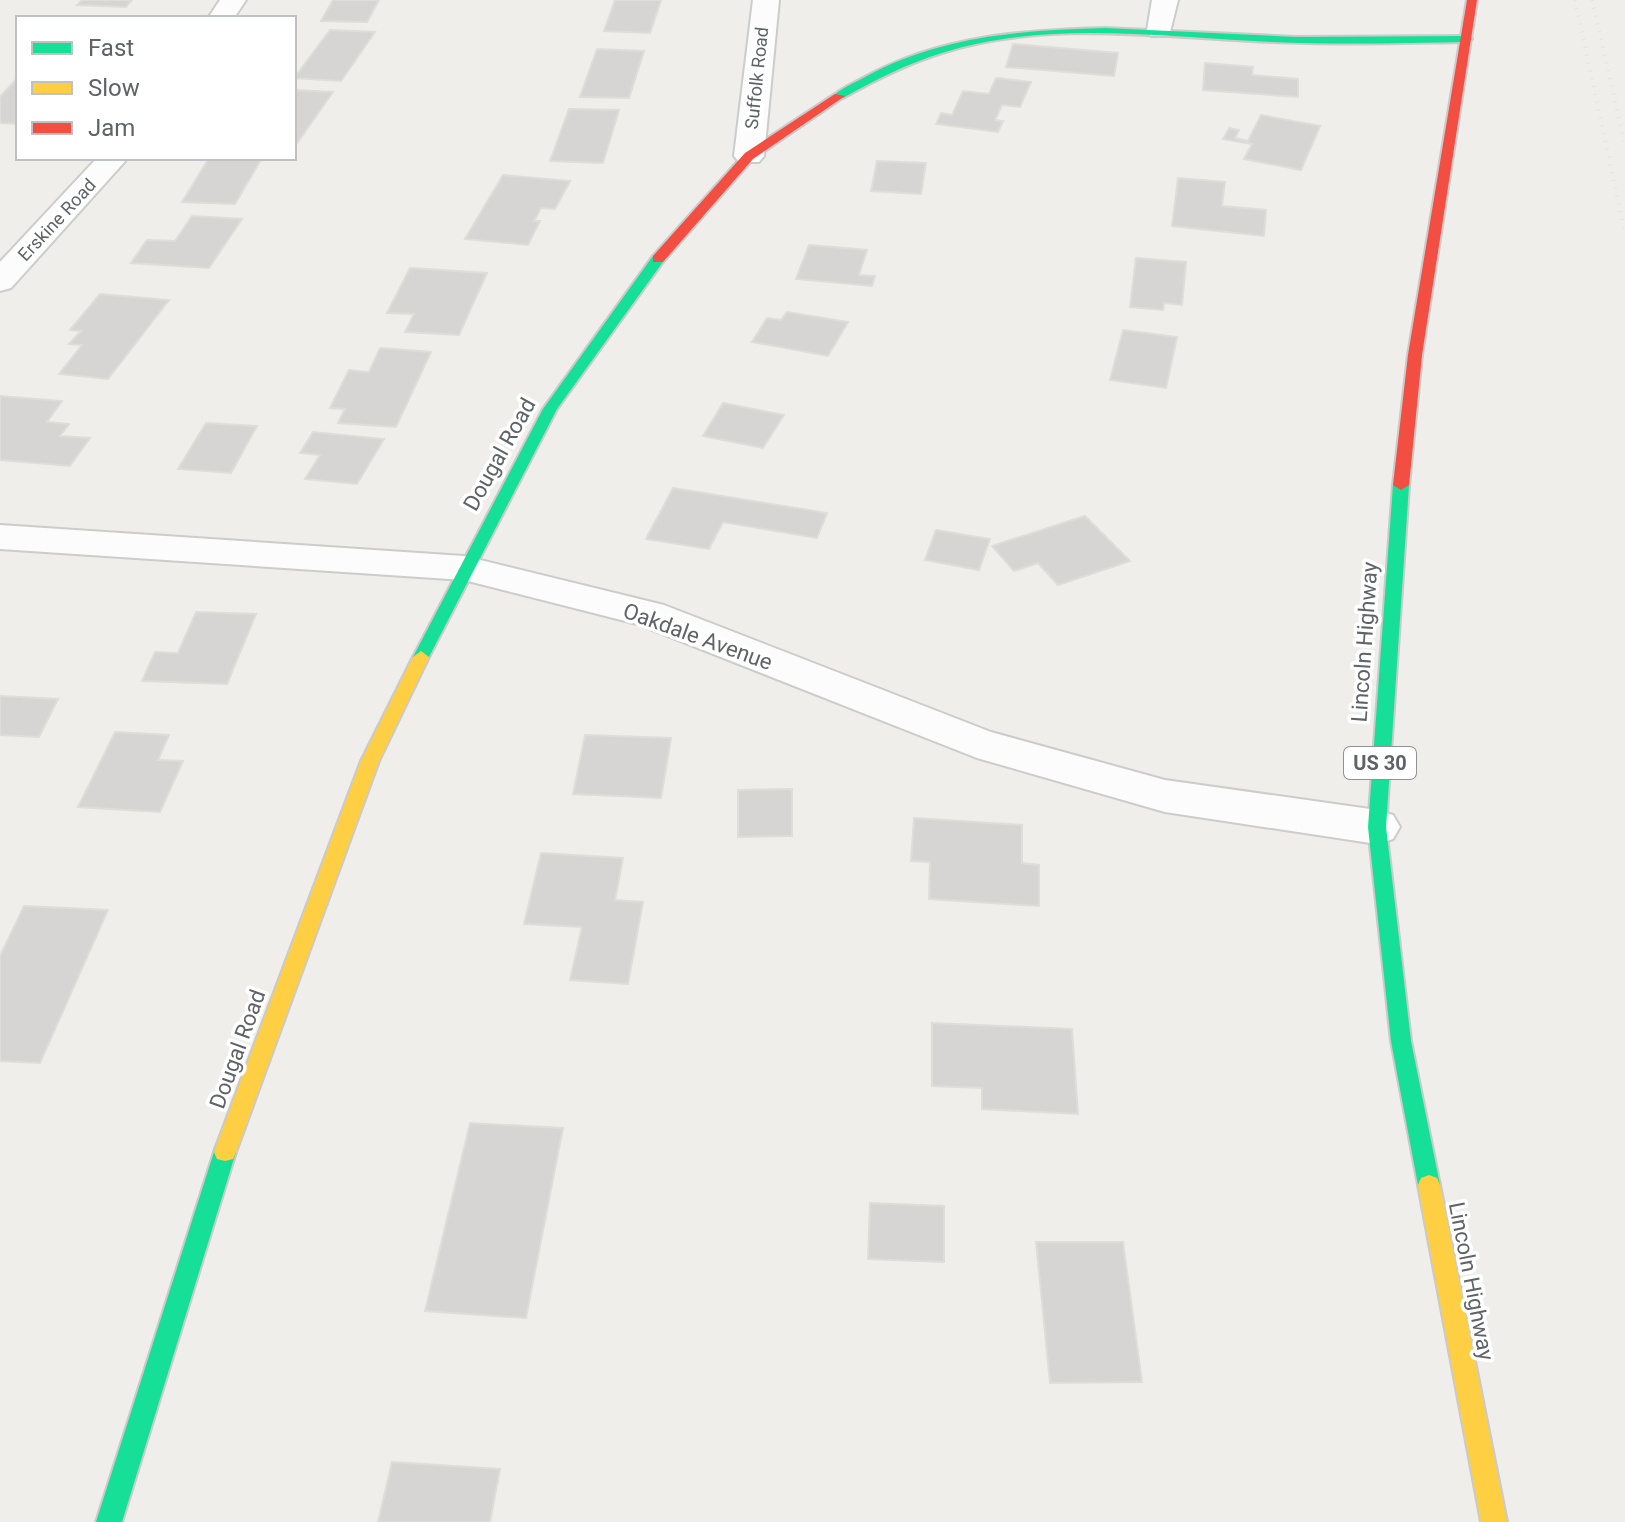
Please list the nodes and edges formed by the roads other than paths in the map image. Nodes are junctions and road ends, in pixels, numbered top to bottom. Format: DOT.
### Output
graph roads {
  1 [pos="766,0"];
  2 [pos="1165,0"];
  3 [pos="1472,0"];
  4 [pos="1160,30"];
  5 [pos="1467,39"];
  6 [pos="749,156"];
  7 [pos="111,160"];
  8 [pos="0,281"];
  9 [pos="0,537"];
  10 [pos="464,568"];
  11 [pos="1377,827"];
  12 [pos="109,1522"];
  13 [pos="1494,1522"];
  1 -- 6 [label="street, Suffolk Road"];
  2 -- 4 [label="street"];
  3 -- 5 [label="street, Lincoln Highway / US 30"];
  4 -- 5 [label="street, Dougal Road"];
  4 -- 6 [label="street, Dougal Road"];
  5 -- 11 [label="street, Lincoln Highway / US 30"];
  6 -- 10 [label="street, Dougal Road"];
  7 -- 8 [label="street, Erskine Road"];
  9 -- 10 [label="street, Oakdale Avenue"];
  10 -- 11 [label="street, Oakdale Avenue"];
  10 -- 12 [label="street, Dougal Road"];
  11 -- 13 [label="street, Lincoln Highway / US 30"];
}
